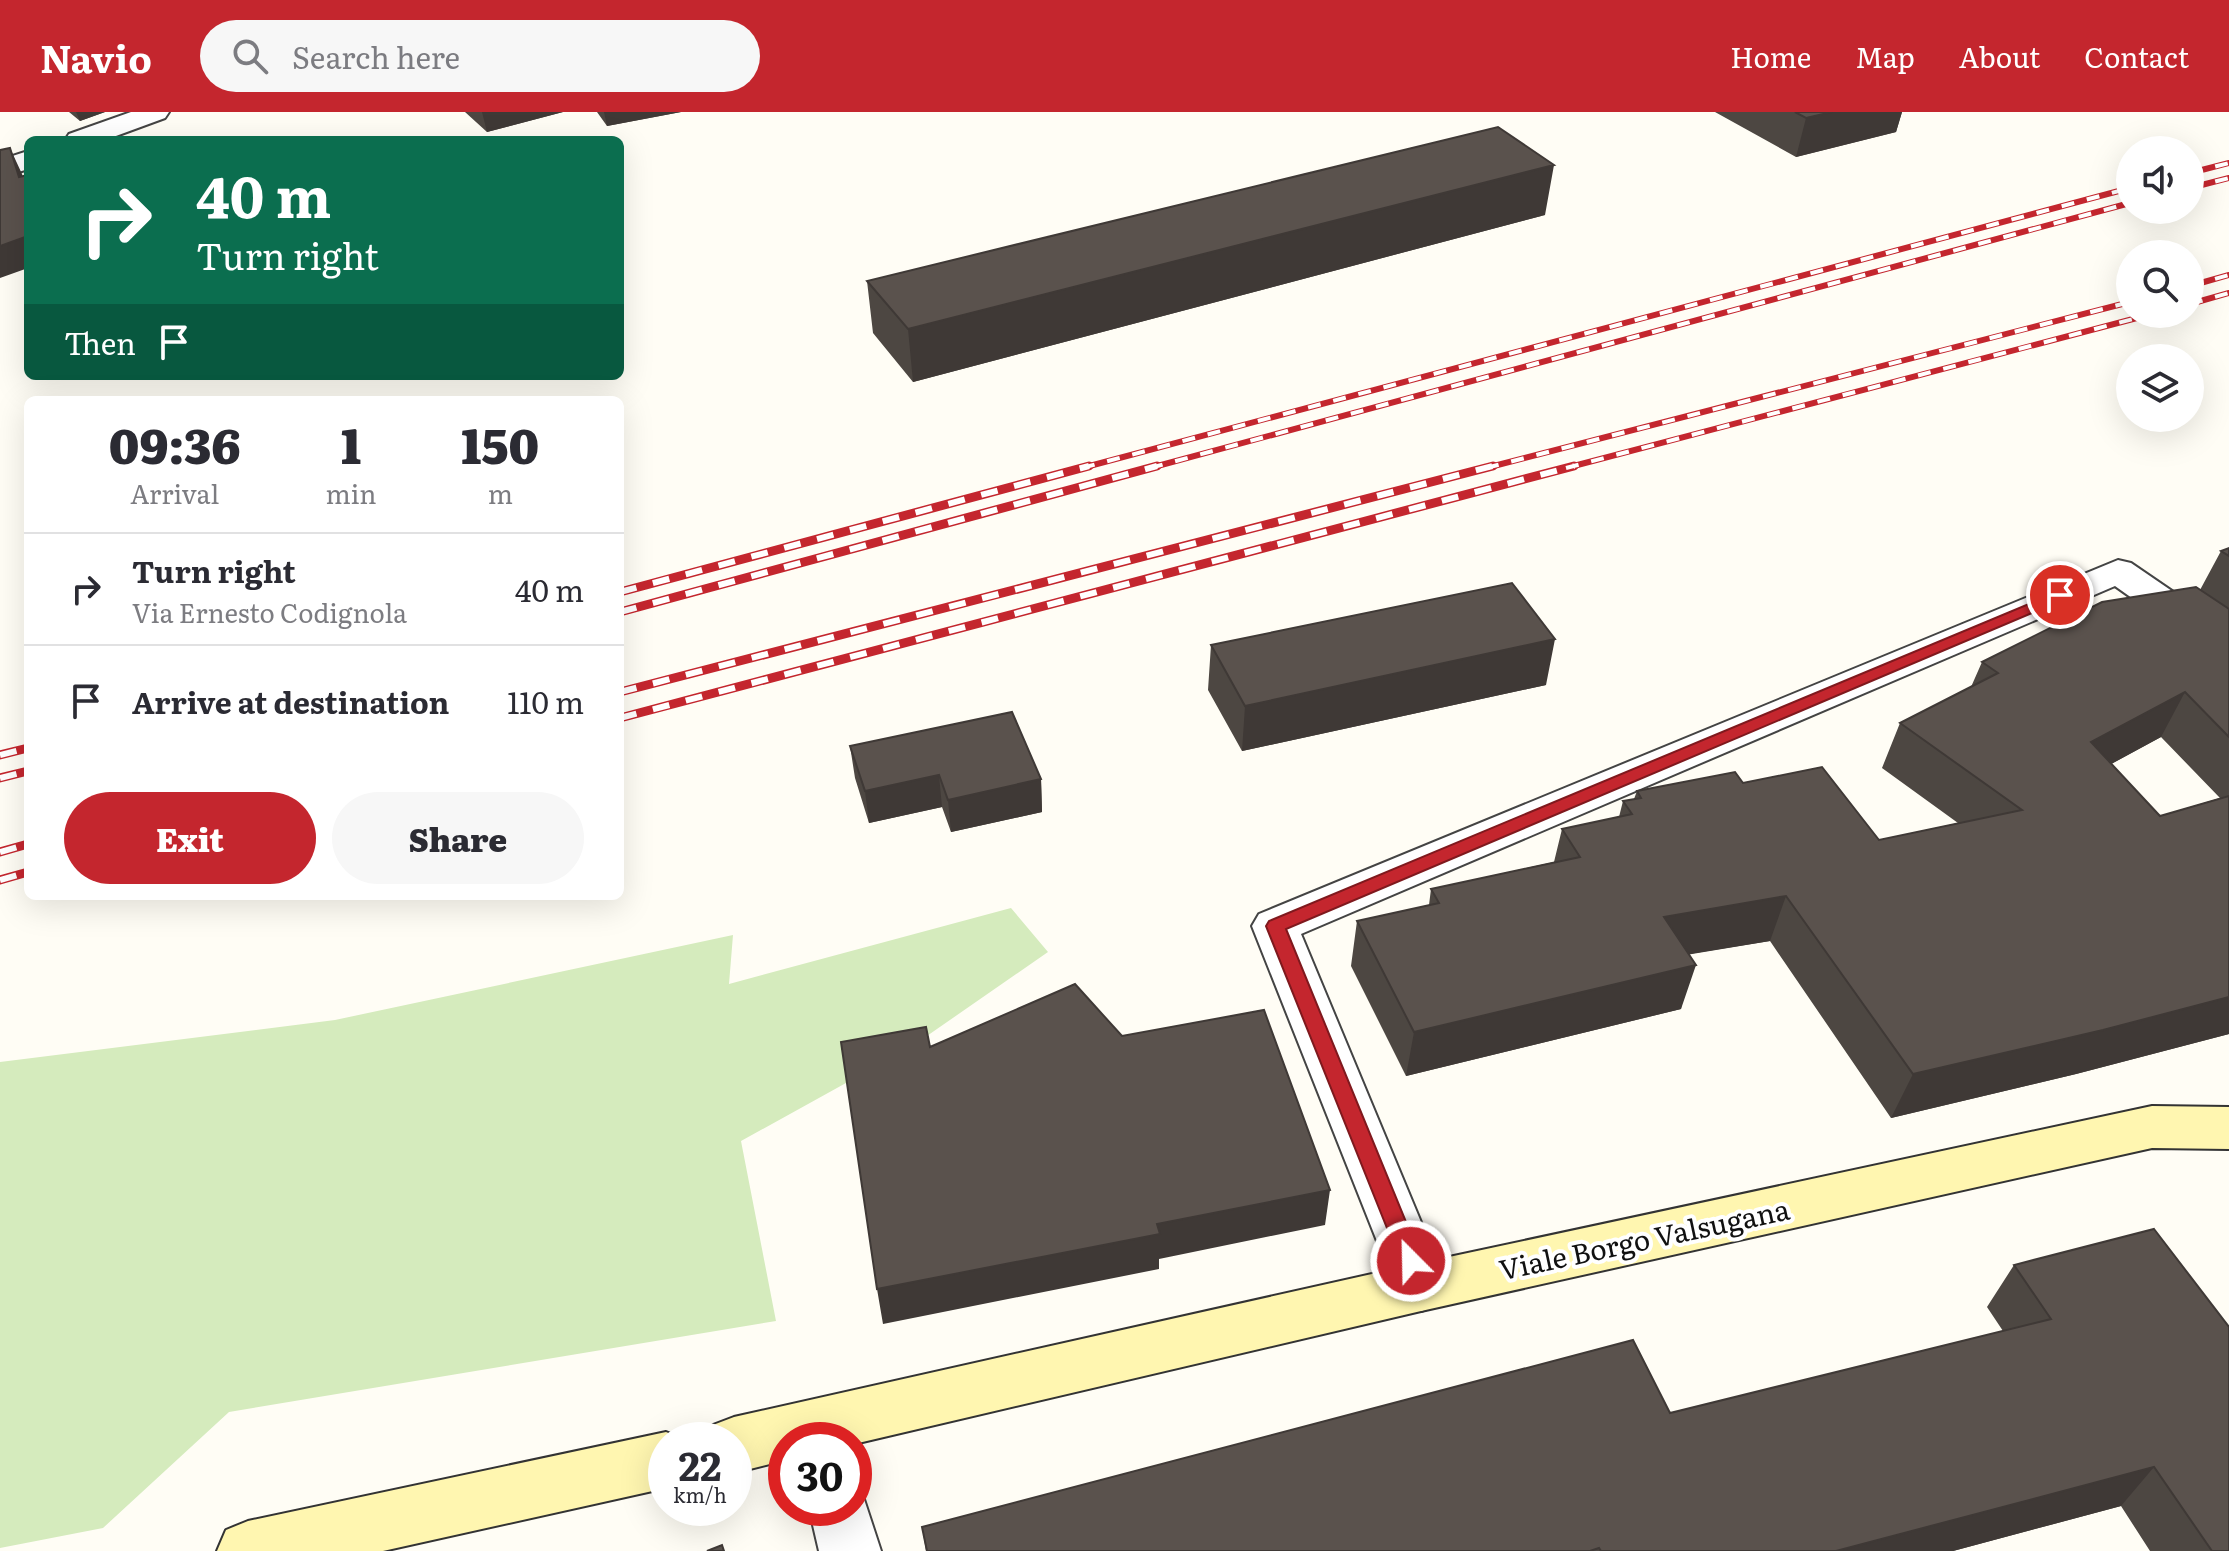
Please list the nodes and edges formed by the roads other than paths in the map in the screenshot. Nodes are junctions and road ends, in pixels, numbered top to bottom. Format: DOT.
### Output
graph roads {
  1 [pos="156,112"];
  2 [pos="90,136"];
  3 [pos="24,161"];
  4 [pos="0,170"];
  5 [pos="2229,648"];
  6 [pos="2229,1128"];
  7 [pos="1421,1287"];
  8 [pos="872,1423"];
  9 [pos="648,1464"];
  10 [pos="844,1526"];
  11 [pos="248,1551"];
  12 [pos="850,1551"];
  1 -- 2 [label="street"];
  3 -- 4 [label="street"];
  5 -- 7 [label="street"];
  6 -- 7 [label="main road, Viale Borgo Valsugana"];
  7 -- 8 [label="main road, Viale Borgo Valsugana"];
  9 -- 11 [label="main road"];
  10 -- 12 [label="street"];
}
